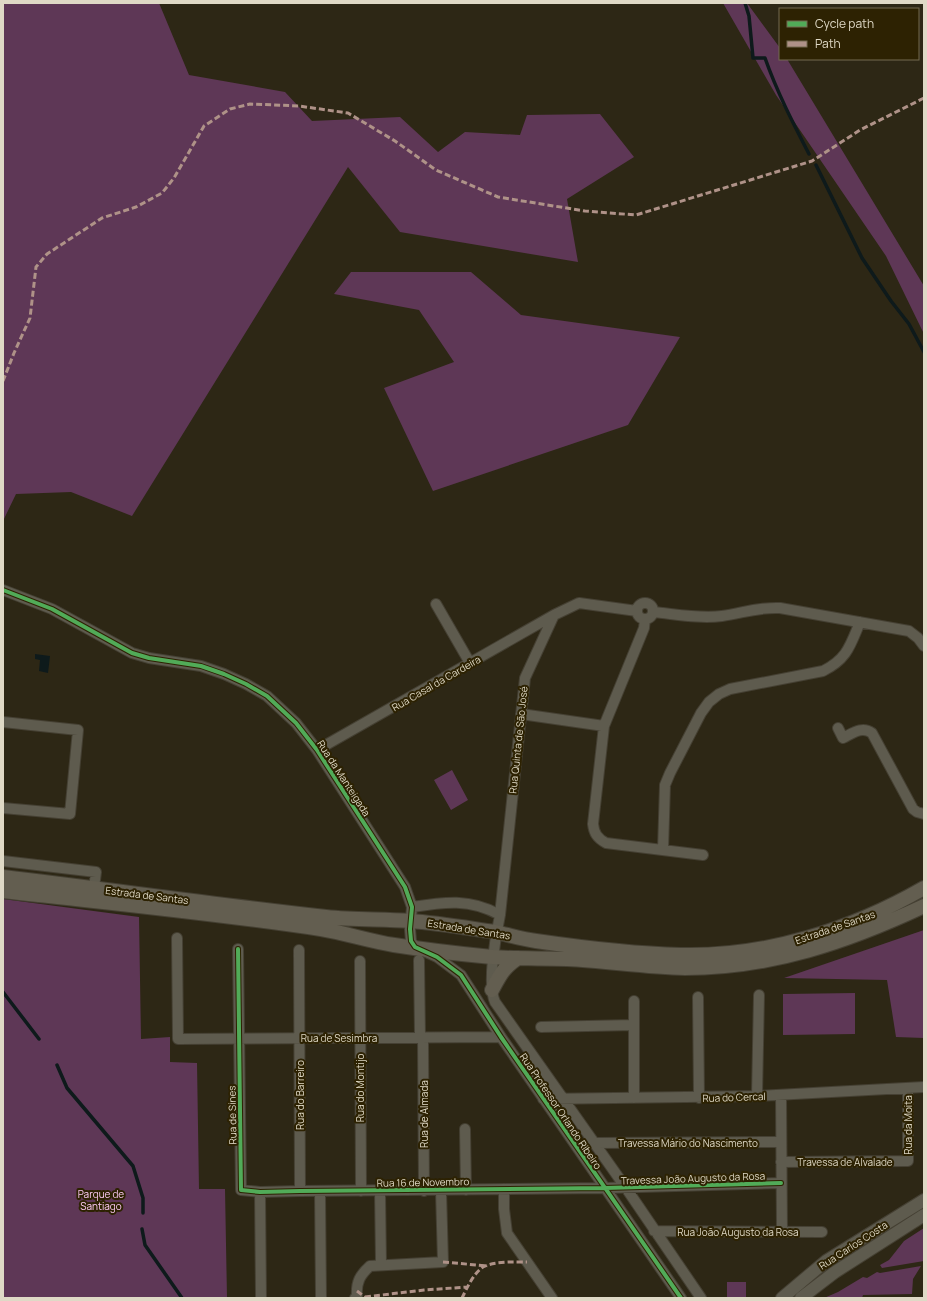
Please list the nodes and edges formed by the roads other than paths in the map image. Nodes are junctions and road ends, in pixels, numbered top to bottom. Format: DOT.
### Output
graph roads {
  1 [pos="3,590"];
  2 [pos="436,604"];
  3 [pos="637,611"];
  4 [pos="653,612"];
  5 [pos="554,615"];
  6 [pos="645,620"];
  7 [pos="860,622"];
  8 [pos="924,646"];
  9 [pos="470,663"];
  10 [pos="521,714"];
  11 [pos="3,722"];
  12 [pos="604,726"];
  13 [pos="838,728"];
  14 [pos="318,750"];
  15 [pos="3,808"];
  16 [pos="924,814"];
  17 [pos="663,850"];
  18 [pos="703,855"];
  19 [pos="3,861"];
  20 [pos="3,877"];
  21 [pos="94,888"];
  22 [pos="924,888"];
  23 [pos="3,891"];
  24 [pos="924,906"];
  25 [pos="412,914"];
  26 [pos="924,914"];
  27 [pos="500,915"];
  28 [pos="882,925"];
  29 [pos="496,932"];
  30 [pos="177,938"];
  31 [pos="238,949"];
  32 [pos="299,950"];
  33 [pos="417,954"];
  34 [pos="493,957"];
  35 [pos="518,958"];
  36 [pos="360,961"];
  37 [pos="492,990"];
  38 [pos="759,995"];
  39 [pos="698,997"];
  40 [pos="634,1001"];
  41 [pos="634,1025"];
  42 [pos="541,1027"];
  43 [pos="422,1037"];
  44 [pos="501,1037"];
  45 [pos="299,1038"];
  46 [pos="360,1038"];
  47 [pos="239,1039"];
  48 [pos="924,1087"];
  49 [pos="908,1088"];
  50 [pos="781,1095"];
  51 [pos="757,1096"];
  52 [pos="543,1098"];
  53 [pos="562,1098"];
  54 [pos="634,1098"];
  55 [pos="698,1098"];
  56 [pos="465,1129"];
  57 [pos="781,1142"];
  58 [pos="594,1143"];
  59 [pos="908,1161"];
  60 [pos="781,1162"];
  61 [pos="781,1183"];
  62 [pos="605,1188"];
  63 [pos="626,1188"];
  64 [pos="504,1189"];
  65 [pos="241,1190"];
  66 [pos="466,1190"];
  67 [pos="320,1191"];
  68 [pos="361,1191"];
  69 [pos="380,1191"];
  70 [pos="424,1191"];
  71 [pos="441,1191"];
  72 [pos="260,1192"];
  73 [pos="300,1192"];
  74 [pos="924,1200"];
  75 [pos="924,1215"];
  76 [pos="654,1231"];
  77 [pos="782,1232"];
  78 [pos="822,1232"];
  79 [pos="381,1260"];
  80 [pos="321,1294"];
  81 [pos="261,1295"];
  82 [pos="784,1296"];
  83 [pos="355,1298"];
  84 [pos="552,1298"];
  85 [pos="682,1298"];
  86 [pos="701,1298"];
  87 [pos="801,1298"];
  1 -- 14 [label="street, Rua da Manteigada"];
  2 -- 9 [label="street"];
  3 -- 4 [label="street"];
  3 -- 5 [label="street"];
  3 -- 6 [label="street"];
  4 -- 6 [label="street"];
  4 -- 7 [label="street"];
  5 -- 9 [label="street, Rua Casal da Cardeira"];
  5 -- 10 [label="street, Rua Quinta de São José"];
  6 -- 12 [label="street"];
  7 -- 8 [label="street"];
  7 -- 17 [label="street"];
  9 -- 14 [label="street, Rua Casal da Cardeira"];
  10 -- 12 [label="street"];
  10 -- 27 [label="street, Rua Quinta de São José"];
  11 -- 15 [label="street"];
  12 -- 17 [label="street"];
  13 -- 16 [label="street"];
  14 -- 25 [label="street, Rua da Manteigada"];
  17 -- 18 [label="street"];
  19 -- 21 [label="street"];
  20 -- 21 [label="main road, Estrada de Santas"];
  21 -- 25 [label="main road, Estrada de Santas"];
  22 -- 29 [label="main road, Estrada de Santas"];
  23 -- 33 [label="main road, Estrada de Santas"];
  24 -- 28 [label="main road, Estrada de Santas"];
  25 -- 27 [label="street"];
  25 -- 29 [label="main road, Estrada de Santas"];
  25 -- 33 [label="street, Rua da Manteigada"];
  26 -- 28 [label="main road"];
  27 -- 29 [label="street, Rua Quinta de São José"];
  28 -- 35 [label="main road, Estrada de Santas"];
  29 -- 34 [label="street, Rua Quinta de São José"];
  30 -- 47 [label="street, Rua de Sesimbra"];
  31 -- 47 [label="street, Rua de Sines"];
  32 -- 45 [label="street, Rua do Barreiro"];
  33 -- 34 [label="main road, Estrada de Santas"];
  33 -- 43 [label="street, Rua de Almada"];
  33 -- 44 [label="street, Rua Professor Orlando Ribeiro"];
  34 -- 35 [label="main road, Estrada de Santas"];
  34 -- 37 [label="street, Rua Professor Orlando Ribeiro"];
  35 -- 37 [label="main road"];
  36 -- 46 [label="street, Rua do Montijo"];
  37 -- 53 [label="street, Rua Professor Orlando Ribeiro"];
  38 -- 51 [label="street"];
  39 -- 55 [label="street"];
  40 -- 41 [label="street"];
  41 -- 42 [label="street"];
  41 -- 54 [label="street"];
  43 -- 44 [label="street, Rua de Sesimbra"];
  43 -- 46 [label="street, Rua de Sesimbra"];
  43 -- 70 [label="street, Rua de Almada"];
  44 -- 52 [label="street, Rua Professor Orlando Ribeiro"];
  45 -- 46 [label="street, Rua de Sesimbra"];
  45 -- 47 [label="street, Rua de Sesimbra"];
  45 -- 73 [label="street, Rua do Barreiro"];
  46 -- 68 [label="street, Rua do Montijo"];
  47 -- 65 [label="street, Rua de Sines"];
  48 -- 49 [label="street, Rua do Cercal"];
  49 -- 50 [label="street, Rua do Cercal"];
  49 -- 59 [label="street, Rua da Moita"];
  50 -- 51 [label="street, Rua do Cercal"];
  50 -- 57 [label="street"];
  51 -- 55 [label="street, Rua do Cercal"];
  52 -- 53 [label="street, Rua do Cercal"];
  52 -- 62 [label="street, Rua Professor Orlando Ribeiro"];
  53 -- 54 [label="street, Rua do Cercal"];
  53 -- 58 [label="street, Rua Professor Orlando Ribeiro"];
  54 -- 55 [label="street, Rua do Cercal"];
  56 -- 66 [label="street, Rua 16 de Novembro"];
  57 -- 58 [label="street, Travessa Mário do Nascimento"];
  57 -- 60 [label="street"];
  58 -- 63 [label="street, Rua Professor Orlando Ribeiro"];
  59 -- 60 [label="street, Travessa de Alvalade"];
  60 -- 61 [label="street"];
  61 -- 63 [label="street, Travessa João Augusto da Rosa"];
  61 -- 77 [label="street"];
  62 -- 63 [label="street, Travessa João Augusto da Rosa"];
  62 -- 64 [label="street, Rua 16 de Novembro"];
  62 -- 85 [label="street, Rua Professor Orlando Ribeiro"];
  63 -- 76 [label="street, Rua Professor Orlando Ribeiro"];
  64 -- 66 [label="street, Rua 16 de Novembro"];
  64 -- 84 [label="street"];
  65 -- 72 [label="street, Rua 16 de Novembro"];
  66 -- 71 [label="street, Rua 16 de Novembro"];
  67 -- 68 [label="street, Rua 16 de Novembro"];
  67 -- 73 [label="street, Rua 16 de Novembro"];
  67 -- 80 [label="street"];
  68 -- 69 [label="street, Rua 16 de Novembro"];
  69 -- 70 [label="street, Rua 16 de Novembro"];
  69 -- 79 [label="street"];
  70 -- 71 [label="street, Rua 16 de Novembro"];
  71 -- 79 [label="street"];
  72 -- 73 [label="street, Rua 16 de Novembro"];
  72 -- 81 [label="street"];
  74 -- 82 [label="street, Rua Carlos Costa"];
  75 -- 87 [label="street, Rua Carlos Costa"];
  76 -- 77 [label="street, Rua João Augusto da Rosa"];
  76 -- 86 [label="street, Rua Professor Orlando Ribeiro"];
  77 -- 78 [label="street, Rua João Augusto da Rosa"];
  79 -- 83 [label="street"];
}
